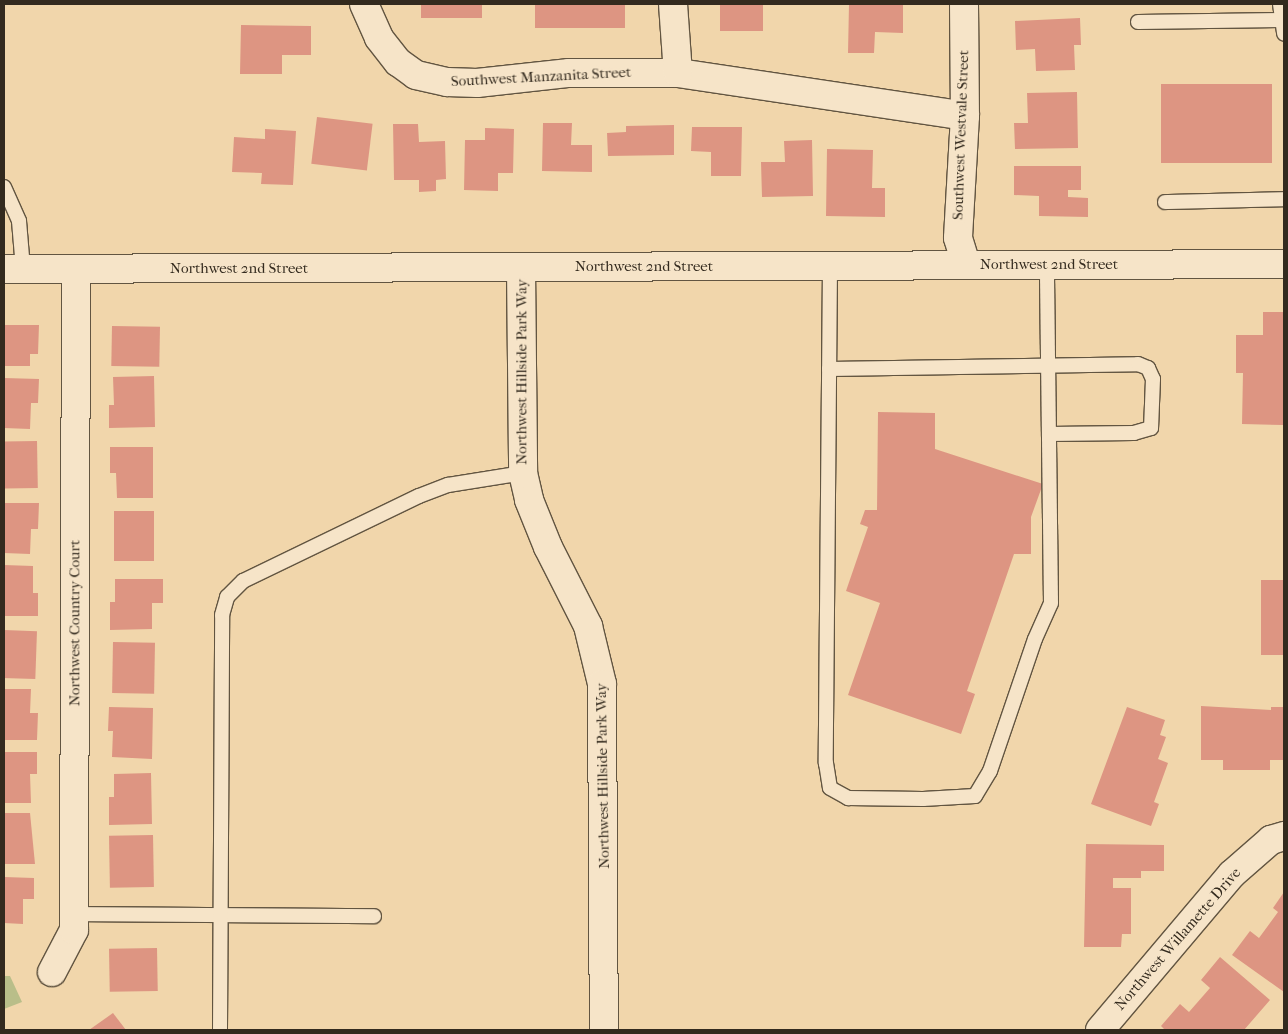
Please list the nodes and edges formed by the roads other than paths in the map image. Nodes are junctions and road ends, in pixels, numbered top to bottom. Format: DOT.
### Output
graph roads {
  1 [pos="364,4"];
  2 [pos="673,4"];
  3 [pos="964,4"];
  4 [pos="1280,4"];
  5 [pos="1280,20"];
  6 [pos="1138,22"];
  7 [pos="1284,34"];
  8 [pos="678,72"];
  9 [pos="965,116"];
  10 [pos="4,187"];
  11 [pos="1284,199"];
  12 [pos="1165,202"];
  13 [pos="1284,264"];
  14 [pos="966,265"];
  15 [pos="1047,265"];
  16 [pos="830,266"];
  17 [pos="521,268"];
  18 [pos="13,269"];
  19 [pos="76,269"];
  20 [pos="1048,365"];
  21 [pos="829,369"];
  22 [pos="1049,434"];
  23 [pos="523,473"];
  24 [pos="1284,836"];
  25 [pos="74,914"];
  26 [pos="221,915"];
  27 [pos="374,916"];
  28 [pos="52,972"];
  29 [pos="220,1030"];
  30 [pos="604,1030"];
  31 [pos="1100,1030"];
  1 -- 8 [label="street, Southwest Manzanita Street"];
  2 -- 8 [label="street"];
  3 -- 9 [label="street, Southwest Westvale Street"];
  4 -- 5 [label="lane"];
  5 -- 6 [label="lane"];
  5 -- 7 [label="lane"];
  8 -- 9 [label="street, Southwest Manzanita Street"];
  9 -- 14 [label="street, Southwest Westvale Street"];
  10 -- 18 [label="lane"];
  11 -- 12 [label="lane"];
  13 -- 15 [label="street, Northwest 2nd Street"];
  14 -- 15 [label="street, Northwest 2nd Street"];
  14 -- 16 [label="street, Northwest 2nd Street"];
  15 -- 20 [label="lane"];
  16 -- 17 [label="street, Northwest 2nd Street"];
  16 -- 21 [label="lane"];
  17 -- 19 [label="street, Northwest 2nd Street"];
  17 -- 23 [label="street, Northwest Hillside Park Way"];
  18 -- 19 [label="street, Northwest 2nd Street"];
  19 -- 25 [label="street, Northwest Country Court"];
  20 -- 21 [label="lane"];
  20 -- 22 [label="lane"];
  20 -- 22 [label="lane"];
  21 -- 22 [label="lane"];
  23 -- 26 [label="lane"];
  23 -- 30 [label="street, Northwest Hillside Park Way"];
  24 -- 31 [label="street, Northwest Willamette Drive"];
  25 -- 26 [label="lane"];
  25 -- 28 [label="street, Northwest Country Court"];
  26 -- 27 [label="lane"];
  26 -- 29 [label="lane"];
}
